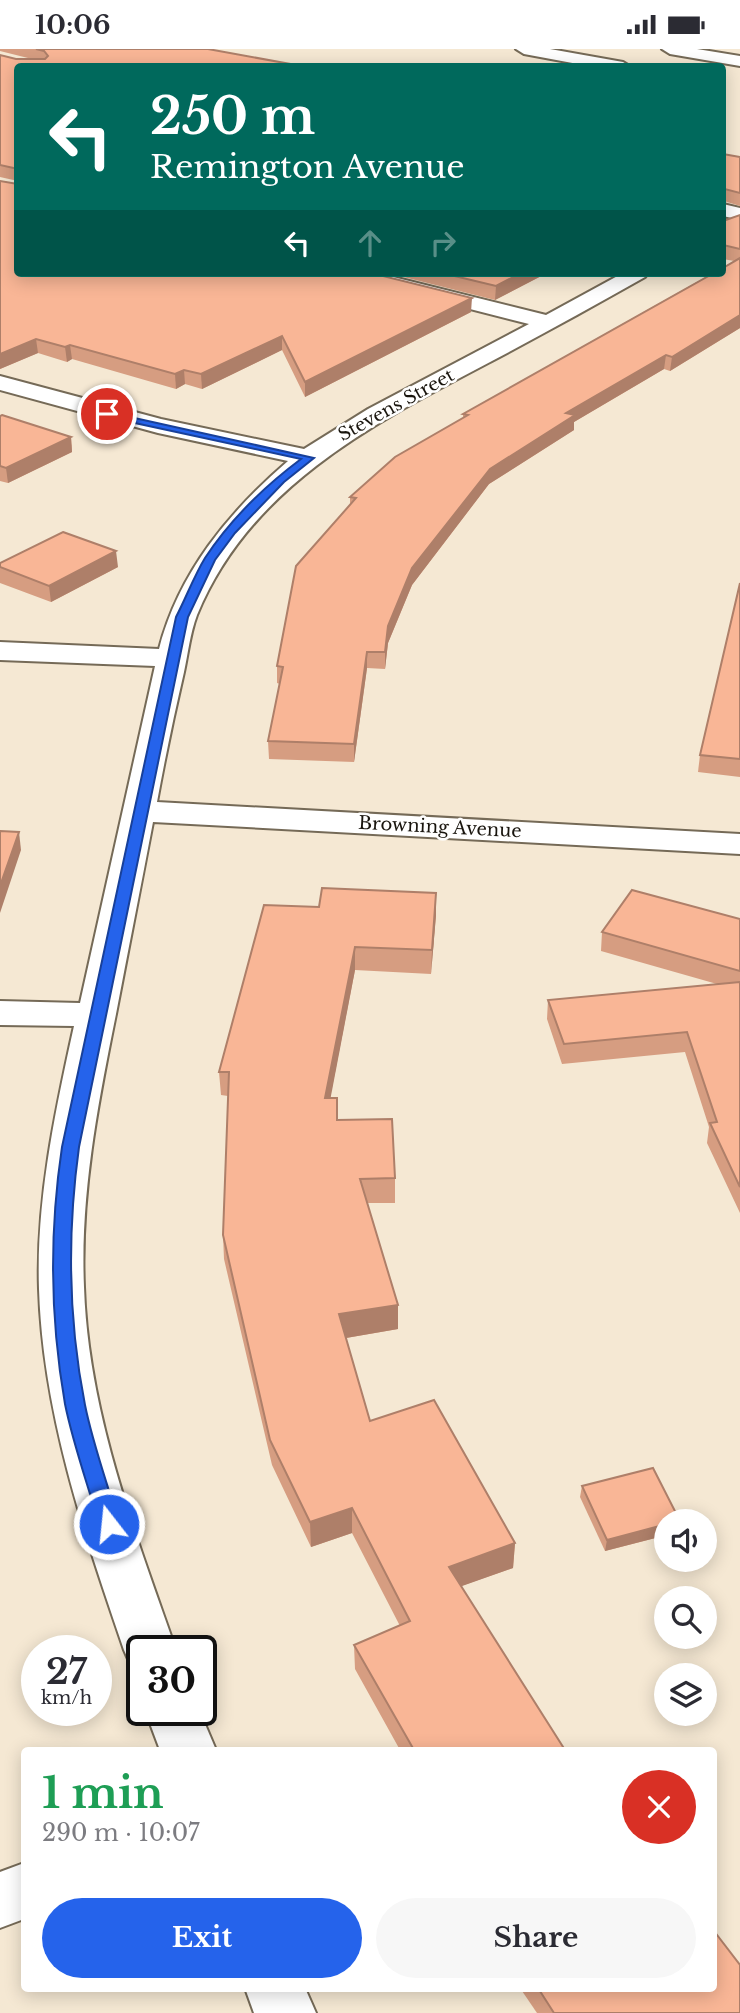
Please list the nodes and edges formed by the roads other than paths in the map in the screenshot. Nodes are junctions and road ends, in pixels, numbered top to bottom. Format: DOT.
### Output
graph roads {
  1 [pos="524,49"];
  2 [pos="670,49"];
  3 [pos="740,61"];
  4 [pos="601,63"];
  5 [pos="368,277"];
  6 [pos="631,277"];
  7 [pos="549,322"];
  8 [pos="0,383"];
  9 [pos="309,458"];
  10 [pos="0,651"];
  11 [pos="172,658"];
  12 [pos="139,811"];
  13 [pos="740,844"];
  14 [pos="0,1013"];
  15 [pos="97,1015"];
  16 [pos="145,1635"];
  17 [pos="178,1726"];
  18 [pos="187,1747"];
  19 [pos="21,1892"];
  20 [pos="0,1900"];
  21 [pos="277,1992"];
  22 [pos="285,2013"];
  1 -- 4 [label="main road"];
  2 -- 3 [label="main road"];
  5 -- 7 [label="main road"];
  6 -- 7 [label="main road, Stevens Street"];
  7 -- 9 [label="main road, Stevens Street"];
  8 -- 9 [label="main road"];
  9 -- 11 [label="main road, Stevens Street"];
  10 -- 11 [label="main road"];
  11 -- 12 [label="main road, Stevens Street"];
  12 -- 13 [label="main road, Browning Avenue"];
  12 -- 15 [label="main road, Stevens Street"];
  14 -- 15 [label="main road"];
  15 -- 16 [label="main road, Stevens Street"];
  17 -- 18 [label="main road"];
  19 -- 20 [label="main road"];
  21 -- 22 [label="main road"];
}
